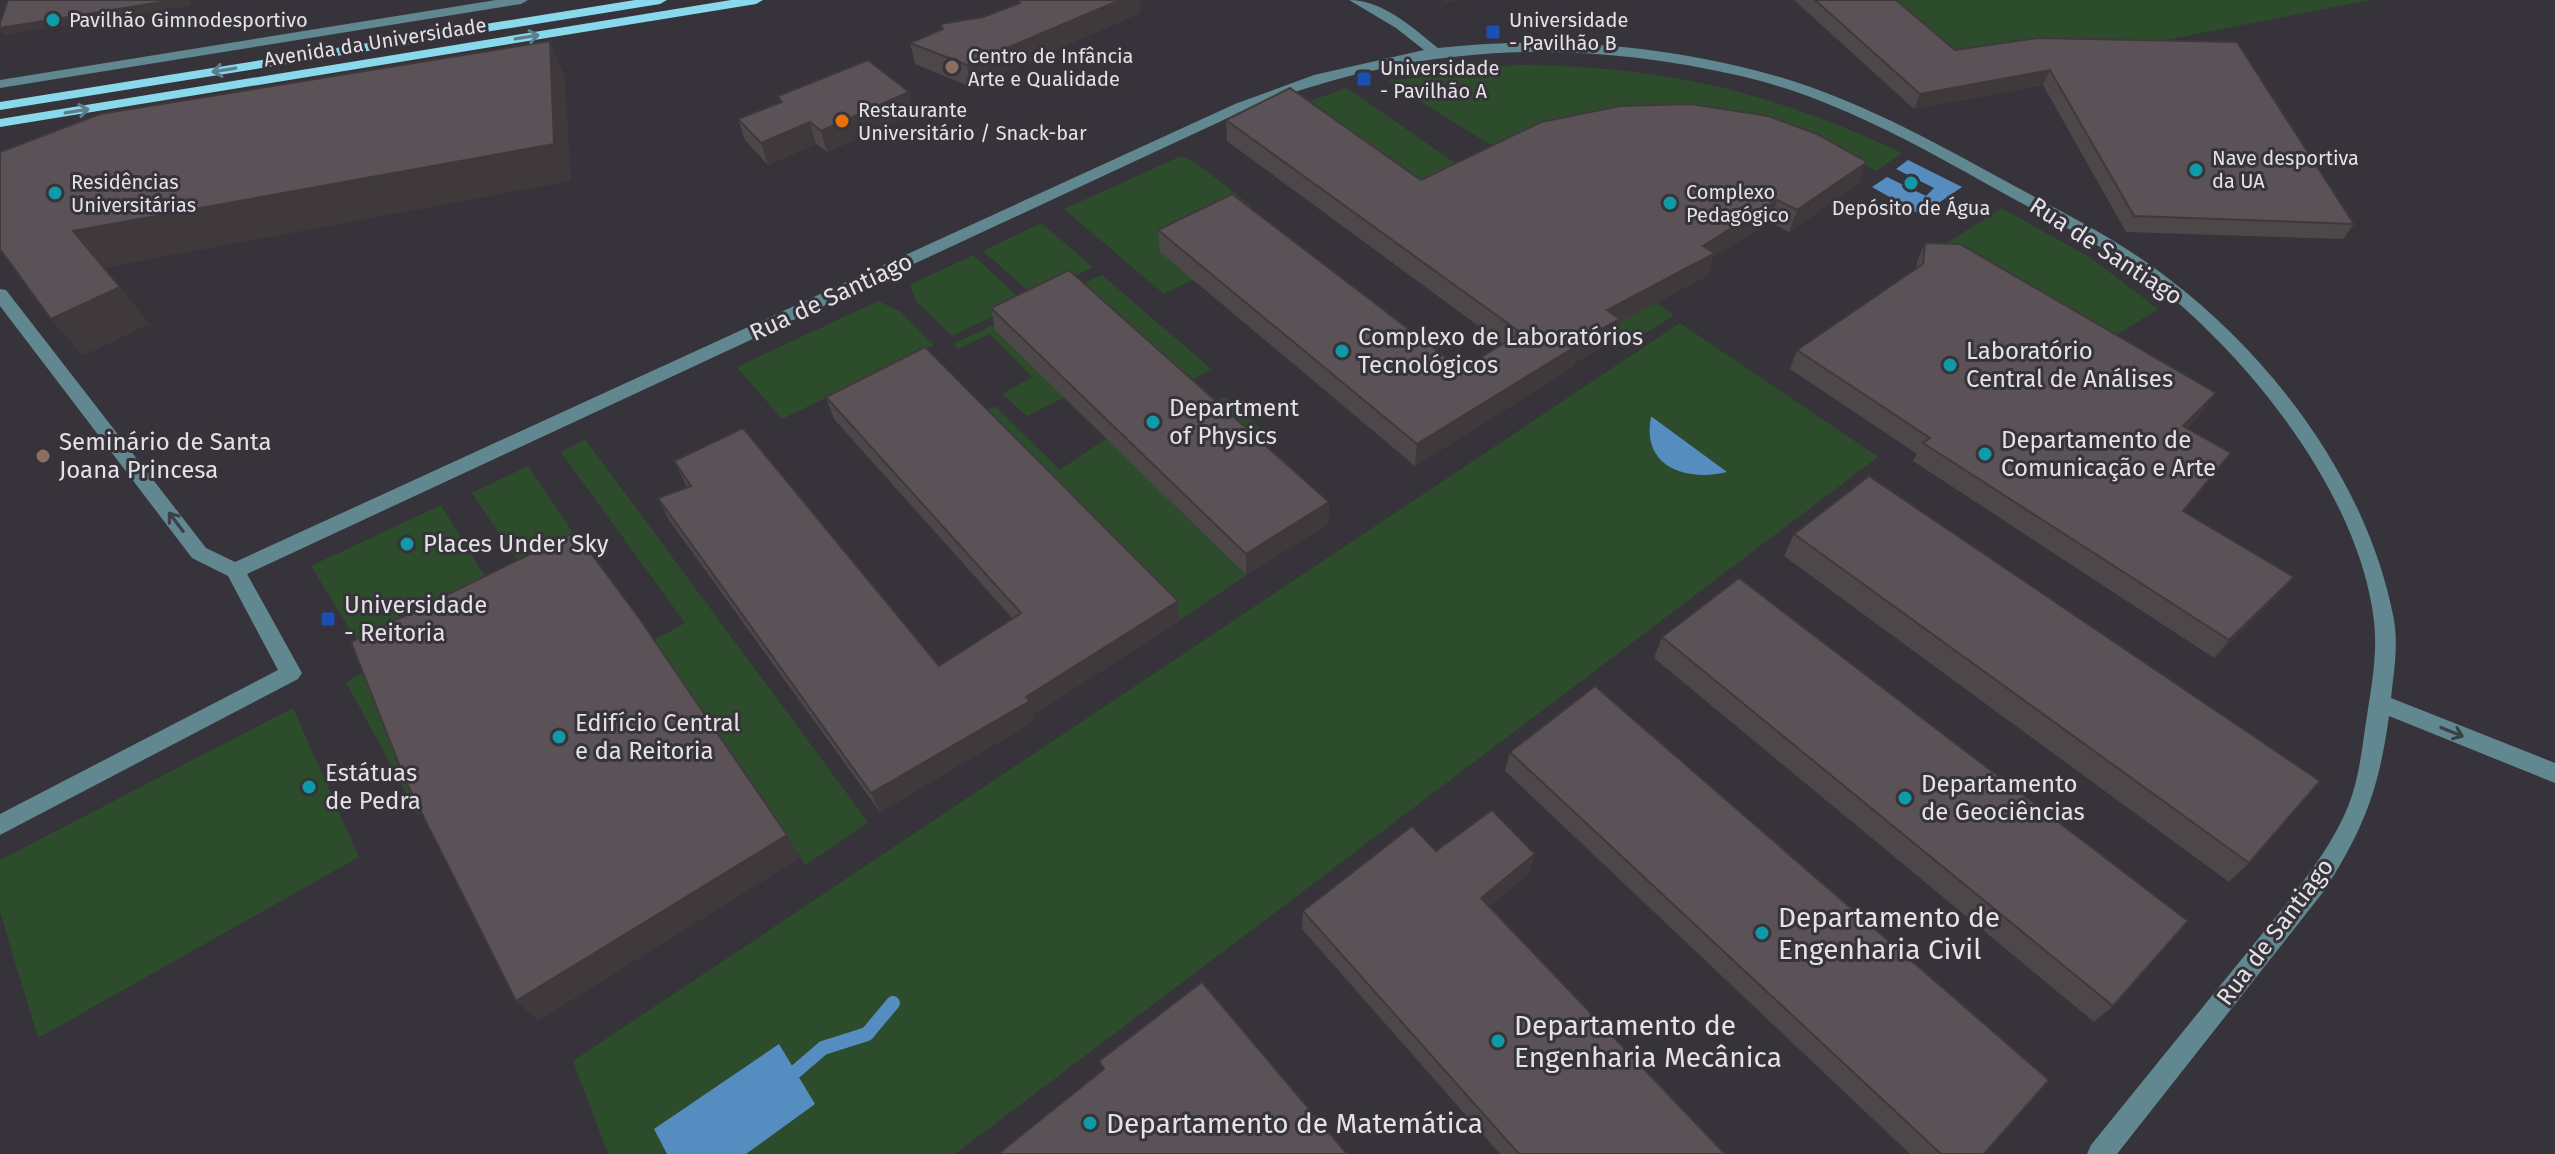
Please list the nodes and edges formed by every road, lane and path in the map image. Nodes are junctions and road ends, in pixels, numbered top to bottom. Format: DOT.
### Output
graph roads {
  1 [pos="521,0"];
  2 [pos="660,0"];
  3 [pos="756,0"];
  4 [pos="1356,0"];
  5 [pos="1436,53"];
  6 [pos="0,84"];
  7 [pos="0,106"];
  8 [pos="0,123"];
  9 [pos="0,294"];
  10 [pos="235,571"];
  11 [pos="2380,703"];
  12 [pos="2555,773"];
  13 [pos="0,825"];
  14 [pos="2100,1154"];
  1 -- 6 [label="street, Avenida da Universidade"];
  2 -- 7 [label="main road, Avenida da Universidade, one-way"];
  8 -- 3 [label="main road, Avenida da Universidade, one-way"];
  4 -- 5 [label="street"];
  5 -- 10 [label="street, Rua de Santiago"];
  5 -- 11 [label="street, Rua de Santiago"];
  10 -- 9 [label="street, one-way"];
  10 -- 13 [label="street"];
  11 -- 12 [label="street, one-way"];
  11 -- 14 [label="street, Rua de Santiago"];
}
